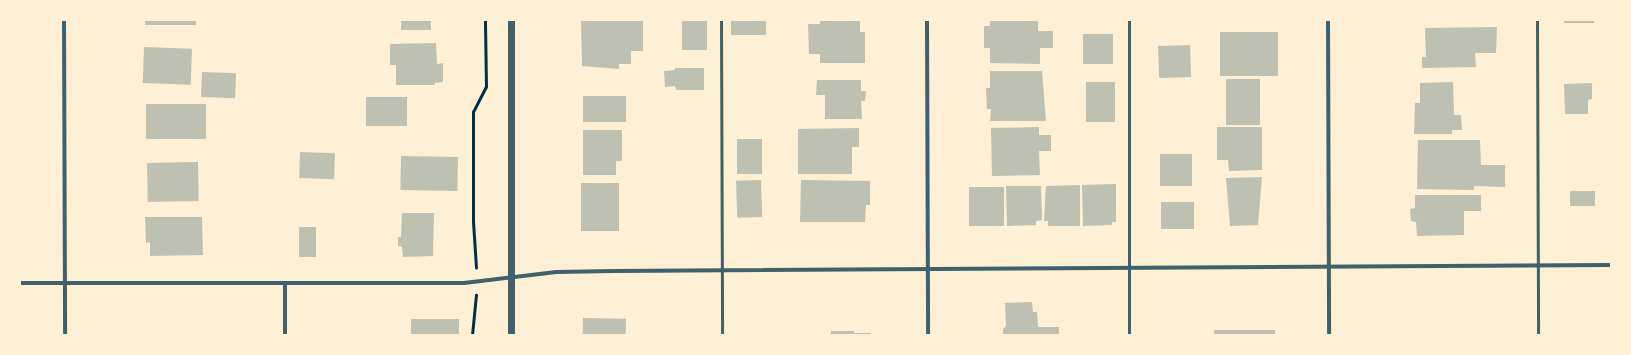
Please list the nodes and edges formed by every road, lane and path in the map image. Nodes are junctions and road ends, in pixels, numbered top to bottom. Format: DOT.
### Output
graph roads {
  1 [pos="64,20"];
  2 [pos="485,20"];
  3 [pos="511,20"];
  4 [pos="722,20"];
  5 [pos="927,20"];
  6 [pos="1129,20"];
  7 [pos="1328,20"];
  8 [pos="1537,20"];
  9 [pos="1538,265"];
  10 [pos="1611,265"];
  11 [pos="476,267"];
  12 [pos="1131,267"];
  13 [pos="1328,267"];
  14 [pos="928,268"];
  15 [pos="722,270"];
  16 [pos="512,277"];
  17 [pos="20,283"];
  18 [pos="66,284"];
  19 [pos="285,284"];
  20 [pos="476,296"];
  21 [pos="65,335"];
  22 [pos="285,335"];
  23 [pos="472,335"];
  24 [pos="511,335"];
  25 [pos="722,335"];
  26 [pos="928,335"];
  27 [pos="1129,335"];
  28 [pos="1329,335"];
  29 [pos="1538,335"];
  1 -- 18 [label="street"];
  2 -- 11 [label="path"];
  3 -- 16 [label="street"];
  4 -- 15 [label="lane"];
  5 -- 14 [label="street"];
  6 -- 12 [label="lane"];
  7 -- 13 [label="street"];
  8 -- 9 [label="lane"];
  9 -- 10 [label="street"];
  9 -- 13 [label="street"];
  9 -- 29 [label="lane"];
  12 -- 13 [label="street"];
  12 -- 14 [label="street"];
  12 -- 27 [label="lane"];
  13 -- 28 [label="street"];
  14 -- 15 [label="street"];
  14 -- 26 [label="street"];
  15 -- 16 [label="street"];
  15 -- 25 [label="lane"];
  16 -- 19 [label="street"];
  16 -- 24 [label="street"];
  17 -- 18 [label="street"];
  18 -- 19 [label="street"];
  18 -- 21 [label="street"];
  19 -- 22 [label="street"];
  20 -- 23 [label="path"];
}
